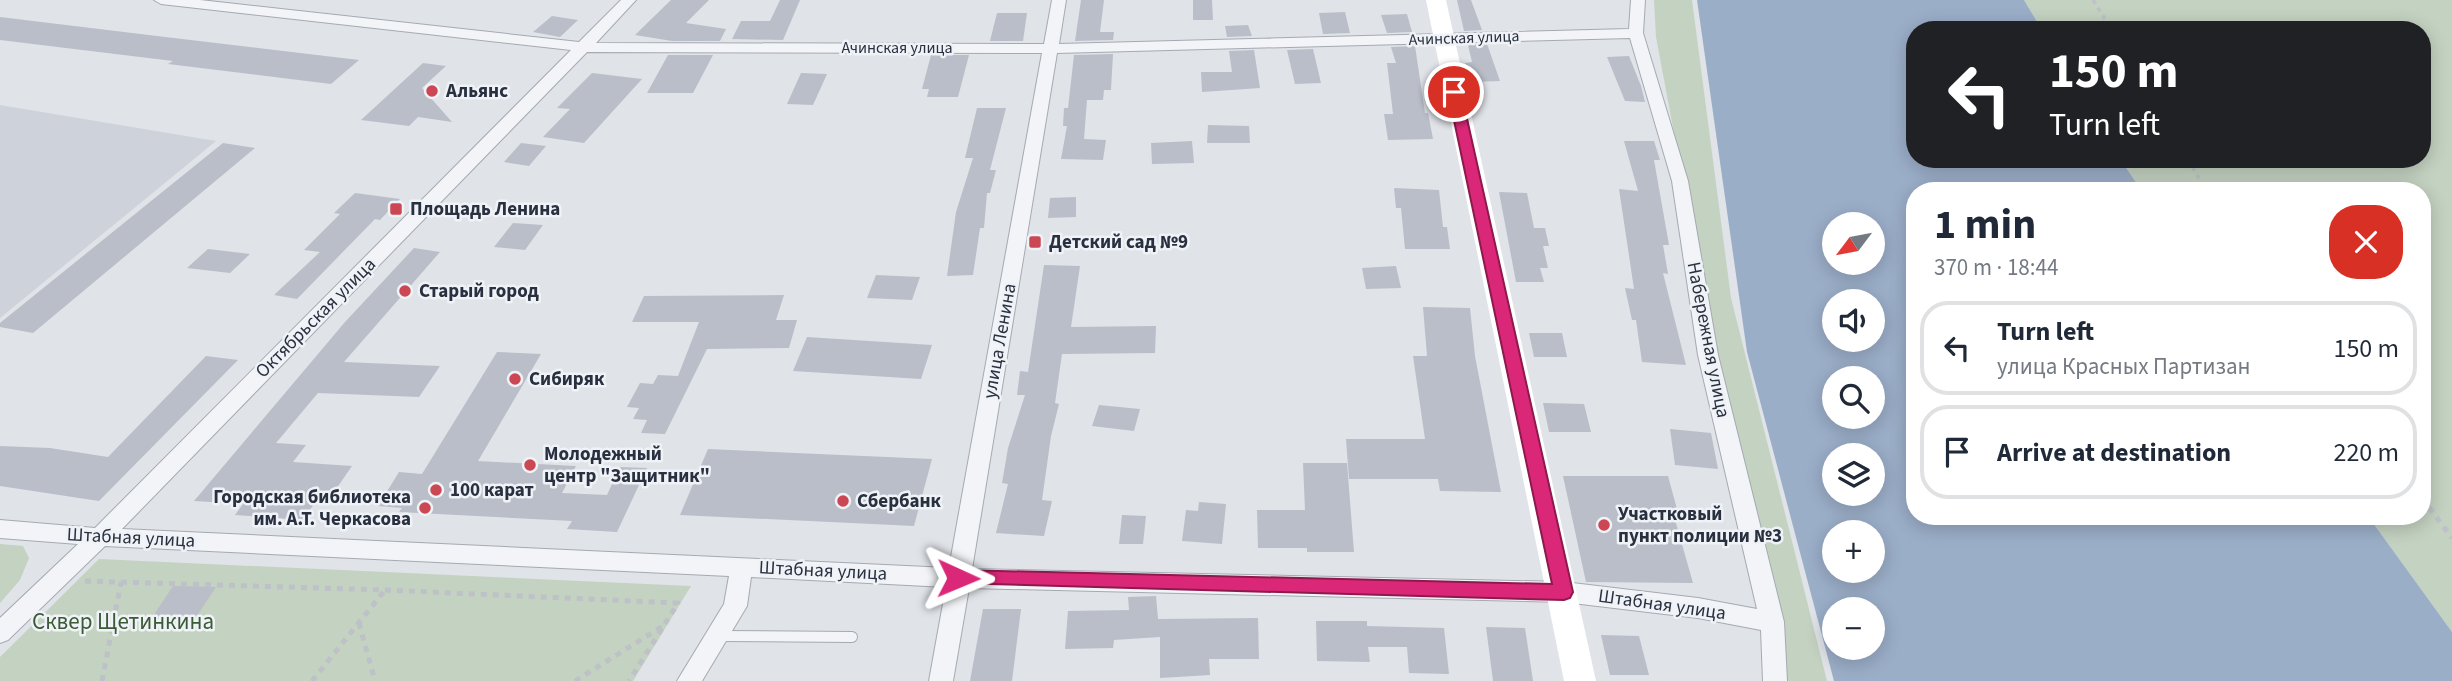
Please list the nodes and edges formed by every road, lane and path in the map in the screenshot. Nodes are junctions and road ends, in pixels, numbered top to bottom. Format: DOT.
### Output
graph roads {
  1 [pos="161,0"];
  2 [pos="629,0"];
  3 [pos="1059,0"];
  4 [pos="1436,0"];
  5 [pos="1638,0"];
  6 [pos="2093,0"];
  7 [pos="2106,21"];
  8 [pos="1636,33"];
  9 [pos="1443,39"];
  10 [pos="583,47"];
  11 [pos="1051,49"];
  12 [pos="2431,510"];
  13 [pos="0,529"];
  14 [pos="100,537"];
  15 [pos="2452,538"];
  16 [pos="742,567"];
  17 [pos="958,578"];
  18 [pos="57,580"];
  19 [pos="121,582"];
  20 [pos="385,590"];
  21 [pos="1564,592"];
  22 [pos="1772,622"];
  23 [pos="359,623"];
  24 [pos="664,625"];
  25 [pos="0,633"];
  26 [pos="718,636"];
  27 [pos="852,637"];
  28 [pos="102,681"];
  29 [pos="312,681"];
  30 [pos="375,681"];
  31 [pos="575,681"];
  32 [pos="629,681"];
  33 [pos="689,681"];
  34 [pos="941,681"];
  35 [pos="1580,681"];
  36 [pos="1774,681"];
  1 -- 10 [label="street, Ачинская улица"];
  2 -- 10 [label="street, Октябрьская улица"];
  3 -- 11 [label="street, улица Ленина"];
  4 -- 9 [label="main road"];
  5 -- 8 [label="street, Набережная улица"];
  6 -- 7 [label="path"];
  8 -- 9 [label="street, Ачинская улица"];
  8 -- 22 [label="street, Набережная улица"];
  9 -- 11 [label="street, Ачинская улица"];
  9 -- 21 [label="main road"];
  10 -- 11 [label="street, Ачинская улица"];
  10 -- 14 [label="street, Октябрьская улица"];
  11 -- 17 [label="street, улица Ленина"];
  12 -- 15 [label="path"];
  13 -- 14 [label="street, Штабная улица"];
  14 -- 16 [label="street, Штабная улица"];
  14 -- 18 [label="street, Октябрьская улица"];
  16 -- 17 [label="street, Штабная улица"];
  16 -- 26 [label="street"];
  17 -- 21 [label="street, Штабная улица"];
  17 -- 34 [label="street, улица Ленина"];
  18 -- 19 [label="path"];
  18 -- 25 [label="street, Октябрьская улица"];
  19 -- 20 [label="path"];
  19 -- 28 [label="path"];
  20 -- 23 [label="path"];
  20 -- 24 [label="path"];
  21 -- 22 [label="street, Штабная улица"];
  21 -- 35 [label="main road"];
  22 -- 36 [label="street, Набережная улица"];
  23 -- 29 [label="path"];
  23 -- 30 [label="path"];
  24 -- 31 [label="path"];
  24 -- 32 [label="path"];
  26 -- 27 [label="lane"];
  26 -- 33 [label="street"];
}
